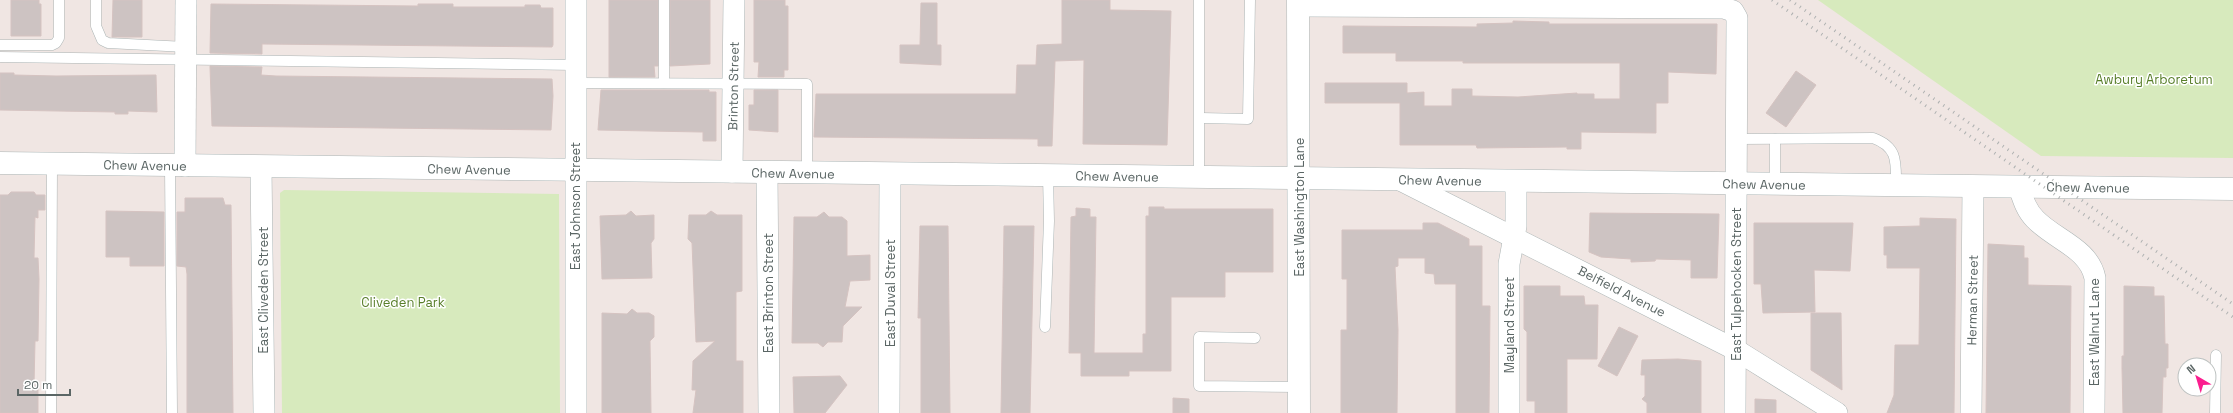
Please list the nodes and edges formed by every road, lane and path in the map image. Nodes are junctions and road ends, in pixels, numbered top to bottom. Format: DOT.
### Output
graph roads {
  1 [pos="58,0"];
  2 [pos="96,0"];
  3 [pos="186,0"];
  4 [pos="576,0"];
  5 [pos="664,0"];
  6 [pos="734,0"];
  7 [pos="1199,0"];
  8 [pos="1250,0"];
  9 [pos="1298,3"];
  10 [pos="0,45"];
  11 [pos="186,54"];
  12 [pos="0,57"];
  13 [pos="575,74"];
  14 [pos="664,83"];
  15 [pos="733,84"];
  16 [pos="1201,118"];
  17 [pos="1736,139"];
  18 [pos="1775,139"];
  19 [pos="0,163"];
  20 [pos="52,164"];
  21 [pos="178,166"];
  22 [pos="262,167"];
  23 [pos="575,170"];
  24 [pos="732,172"];
  25 [pos="767,172"];
  26 [pos="807,173"];
  27 [pos="890,174"];
  28 [pos="1048,175"];
  29 [pos="1199,177"];
  30 [pos="1298,178"];
  31 [pos="1400,180"];
  32 [pos="1516,181"];
  33 [pos="1736,183"];
  34 [pos="1775,184"];
  35 [pos="1896,185"];
  36 [pos="1973,186"];
  37 [pos="2019,187"];
  38 [pos="2233,189"];
  39 [pos="1514,237"];
  40 [pos="1044,327"];
  41 [pos="1255,338"];
  42 [pos="1736,350"];
  43 [pos="2216,355"];
  44 [pos="1299,387"];
  45 [pos="52,413"];
  46 [pos="172,413"];
  47 [pos="264,413"];
  48 [pos="576,413"];
  49 [pos="769,413"];
  50 [pos="889,413"];
  51 [pos="1299,413"];
  52 [pos="1508,413"];
  53 [pos="1735,413"];
  54 [pos="1837,413"];
  55 [pos="1971,413"];
  56 [pos="2094,413"];
  57 [pos="2215,413"];
  1 -- 10 [label="lane"];
  2 -- 11 [label="lane"];
  3 -- 11 [label="street"];
  4 -- 13 [label="street, East Johnson Street"];
  5 -- 14 [label="lane"];
  6 -- 15 [label="street, Brinton Street"];
  7 -- 16 [label="lane"];
  8 -- 16 [label="lane"];
  9 -- 17 [label="street, East Tulpehocken Street"];
  9 -- 30 [label="street, East Washington Lane"];
  11 -- 12 [label="lane"];
  11 -- 13 [label="lane"];
  11 -- 21 [label="street"];
  13 -- 14 [label="lane"];
  13 -- 23 [label="street, East Johnson Street"];
  14 -- 15 [label="lane"];
  15 -- 24 [label="street, Brinton Street"];
  15 -- 26 [label="lane"];
  16 -- 29 [label="lane"];
  17 -- 18 [label="lane"];
  17 -- 33 [label="street, East Tulpehocken Street"];
  18 -- 34 [label="lane"];
  18 -- 35 [label="lane"];
  19 -- 20 [label="street, Chew Avenue"];
  20 -- 21 [label="street, Chew Avenue"];
  20 -- 45 [label="lane"];
  21 -- 22 [label="street, Chew Avenue"];
  21 -- 46 [label="lane"];
  22 -- 23 [label="street, Chew Avenue"];
  22 -- 47 [label="street, East Cliveden Street"];
  23 -- 24 [label="street, Chew Avenue"];
  23 -- 48 [label="street, East Johnson Street"];
  24 -- 25 [label="street, Chew Avenue"];
  25 -- 26 [label="street, Chew Avenue"];
  25 -- 49 [label="street, East Brinton Street"];
  26 -- 27 [label="street, Chew Avenue"];
  27 -- 28 [label="street, Chew Avenue"];
  27 -- 50 [label="street, East Duval Street"];
  28 -- 29 [label="street, Chew Avenue"];
  28 -- 40 [label="lane"];
  29 -- 30 [label="street, Chew Avenue"];
  30 -- 31 [label="street, Chew Avenue"];
  30 -- 44 [label="street, East Washington Lane"];
  31 -- 32 [label="street, Chew Avenue"];
  31 -- 39 [label="street, Belfield Avenue"];
  32 -- 33 [label="street, Chew Avenue"];
  32 -- 39 [label="street, Mayland Street"];
  33 -- 34 [label="street, Chew Avenue"];
  33 -- 42 [label="street, East Tulpehocken Street"];
  34 -- 35 [label="street, Chew Avenue"];
  35 -- 36 [label="street, Chew Avenue"];
  36 -- 37 [label="street, Chew Avenue"];
  36 -- 55 [label="street, Herman Street"];
  37 -- 38 [label="street, Chew Avenue"];
  37 -- 56 [label="street, East Walnut Lane"];
  39 -- 42 [label="street, Belfield Avenue"];
  39 -- 52 [label="street, Mayland Street"];
  41 -- 44 [label="lane"];
  42 -- 53 [label="street, East Tulpehocken Street"];
  42 -- 54 [label="street, Belfield Avenue"];
  43 -- 57 [label="lane"];
  44 -- 51 [label="street, East Washington Lane"];
}
